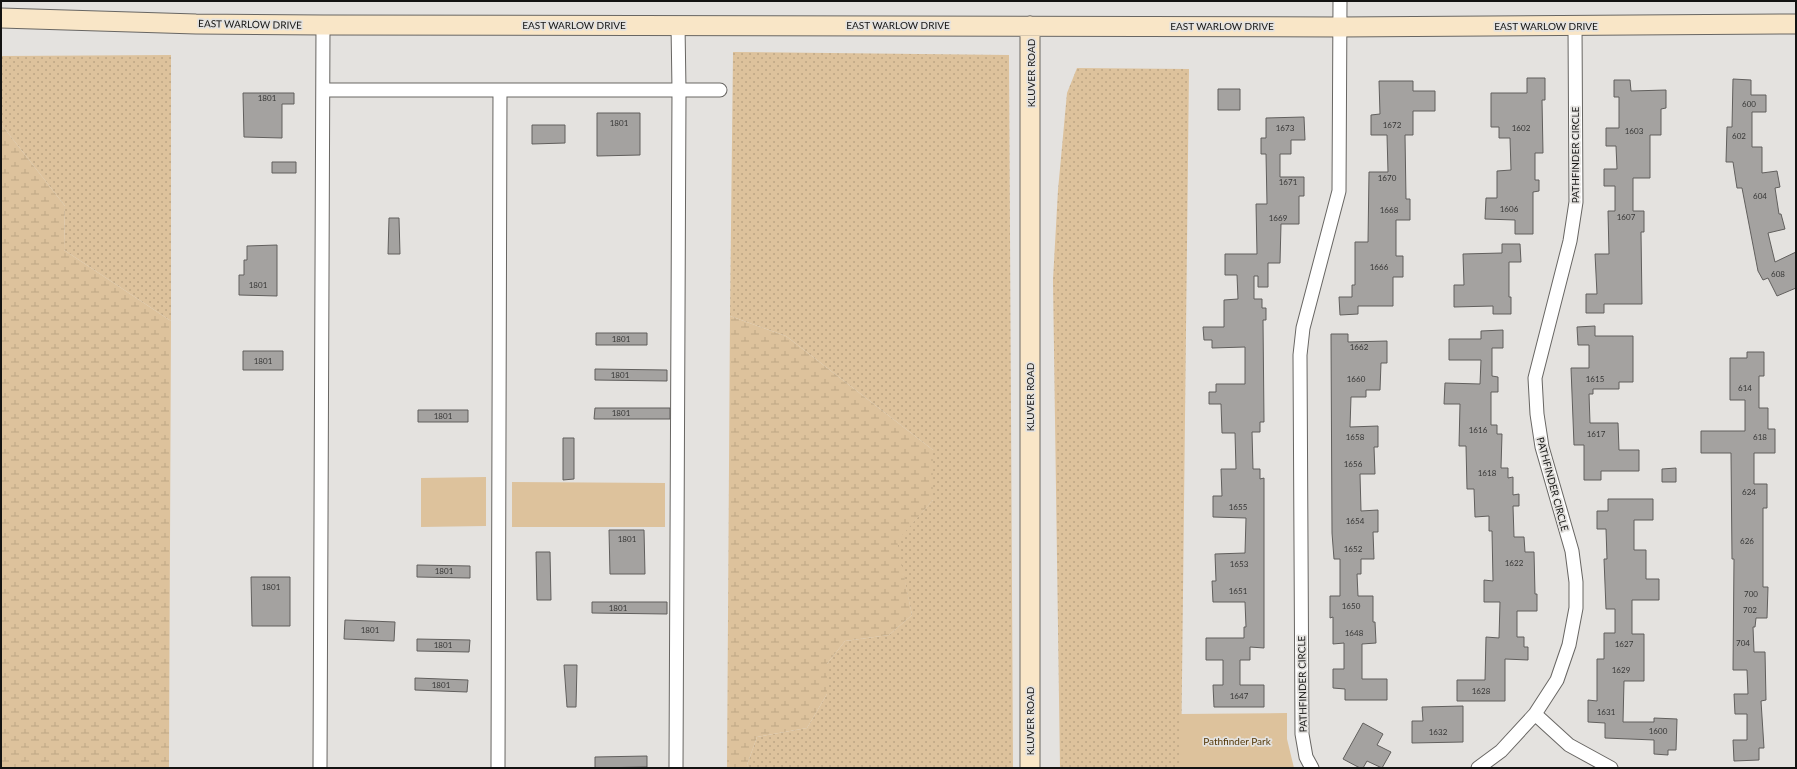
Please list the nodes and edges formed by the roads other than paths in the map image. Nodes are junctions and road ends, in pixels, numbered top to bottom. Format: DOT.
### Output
graph roads {
  1 [pos="1340,1"];
  2 [pos="1,18"];
  3 [pos="1796,24"];
  4 [pos="323,25"];
  5 [pos="678,25"];
  6 [pos="1030,26"];
  7 [pos="1340,26"];
  8 [pos="1575,26"];
  9 [pos="323,90"];
  10 [pos="500,90"];
  11 [pos="679,90"];
  12 [pos="720,90"];
  13 [pos="1535,714"];
  14 [pos="320,768"];
  15 [pos="498,768"];
  16 [pos="676,768"];
  17 [pos="1030,768"];
  18 [pos="1312,768"];
  19 [pos="1478,768"];
  20 [pos="1611,768"];
  1 -- 7 [label="street, PATHFINDER CIRCLE"];
  2 -- 4 [label="street, EAST WARLOW DRIVE"];
  3 -- 8 [label="street, EAST WARLOW DRIVE"];
  4 -- 5 [label="street, EAST WARLOW DRIVE"];
  4 -- 9 [label="street"];
  5 -- 6 [label="street, EAST WARLOW DRIVE"];
  5 -- 11 [label="street"];
  6 -- 7 [label="street, EAST WARLOW DRIVE"];
  6 -- 17 [label="street, KLUVER ROAD"];
  7 -- 8 [label="street, EAST WARLOW DRIVE"];
  7 -- 18 [label="street, PATHFINDER CIRCLE"];
  8 -- 13 [label="street, PATHFINDER CIRCLE"];
  9 -- 10 [label="street"];
  9 -- 14 [label="street"];
  10 -- 11 [label="street"];
  10 -- 15 [label="street"];
  11 -- 12 [label="street"];
  11 -- 16 [label="street"];
  13 -- 19 [label="street, PATHFINDER CIRCLE"];
  13 -- 20 [label="street"];
}
